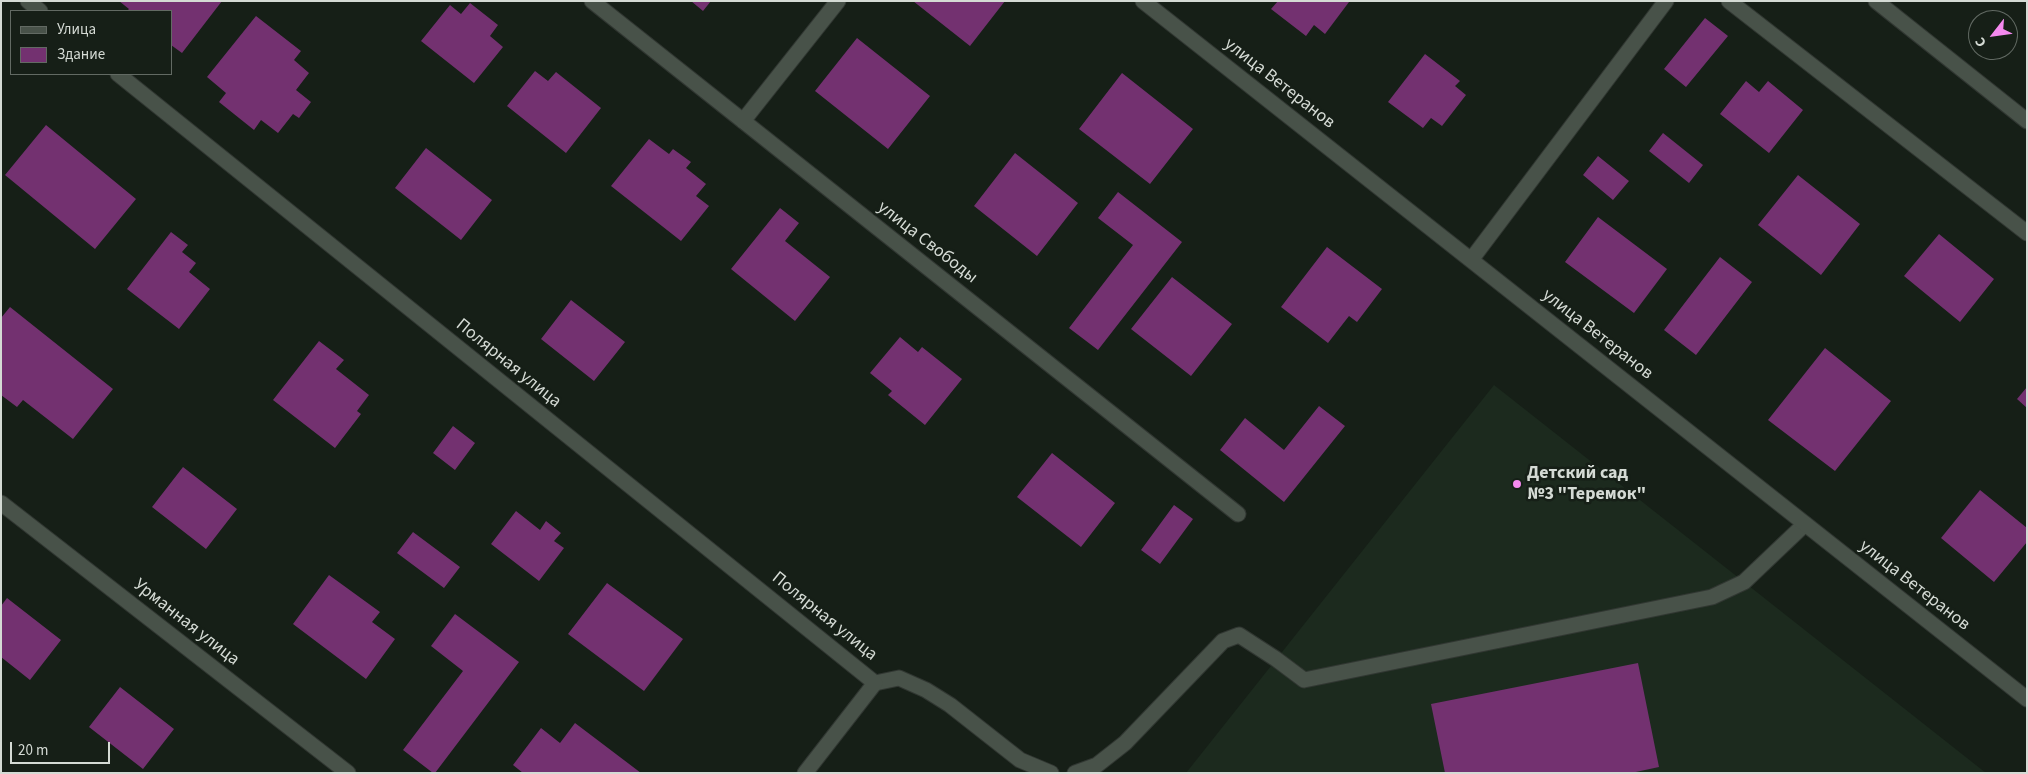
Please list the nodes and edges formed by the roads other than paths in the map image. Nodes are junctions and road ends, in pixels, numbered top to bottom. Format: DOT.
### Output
graph roads {
  1 [pos="28,1"];
  2 [pos="592,1"];
  3 [pos="838,1"];
  4 [pos="1143,1"];
  5 [pos="1666,1"];
  6 [pos="1729,1"];
  7 [pos="1876,1"];
  8 [pos="39,10"];
  9 [pos="119,75"];
  10 [pos="744,121"];
  11 [pos="2027,121"];
  12 [pos="2027,233"];
  13 [pos="1471,260"];
  14 [pos="1,503"];
  15 [pos="1238,514"];
  16 [pos="1805,524"];
  17 [pos="875,683"];
  18 [pos="2027,699"];
  19 [pos="348,773"];
  20 [pos="805,773"];
  21 [pos="1051,773"];
  22 [pos="1075,773"];
  1 -- 8 [label="street"];
  2 -- 10 [label="street, улица Свободы"];
  3 -- 10 [label="street"];
  4 -- 13 [label="street, улица Ветеранов"];
  5 -- 13 [label="street"];
  6 -- 12 [label="street"];
  7 -- 11 [label="street"];
  9 -- 17 [label="street, Полярная улица"];
  10 -- 15 [label="street, улица Свободы"];
  13 -- 16 [label="street, улица Ветеранов"];
  14 -- 19 [label="street, Урманная улица"];
  16 -- 18 [label="street, улица Ветеранов"];
  16 -- 22 [label="street"];
  17 -- 20 [label="street"];
  17 -- 21 [label="street"];
}
